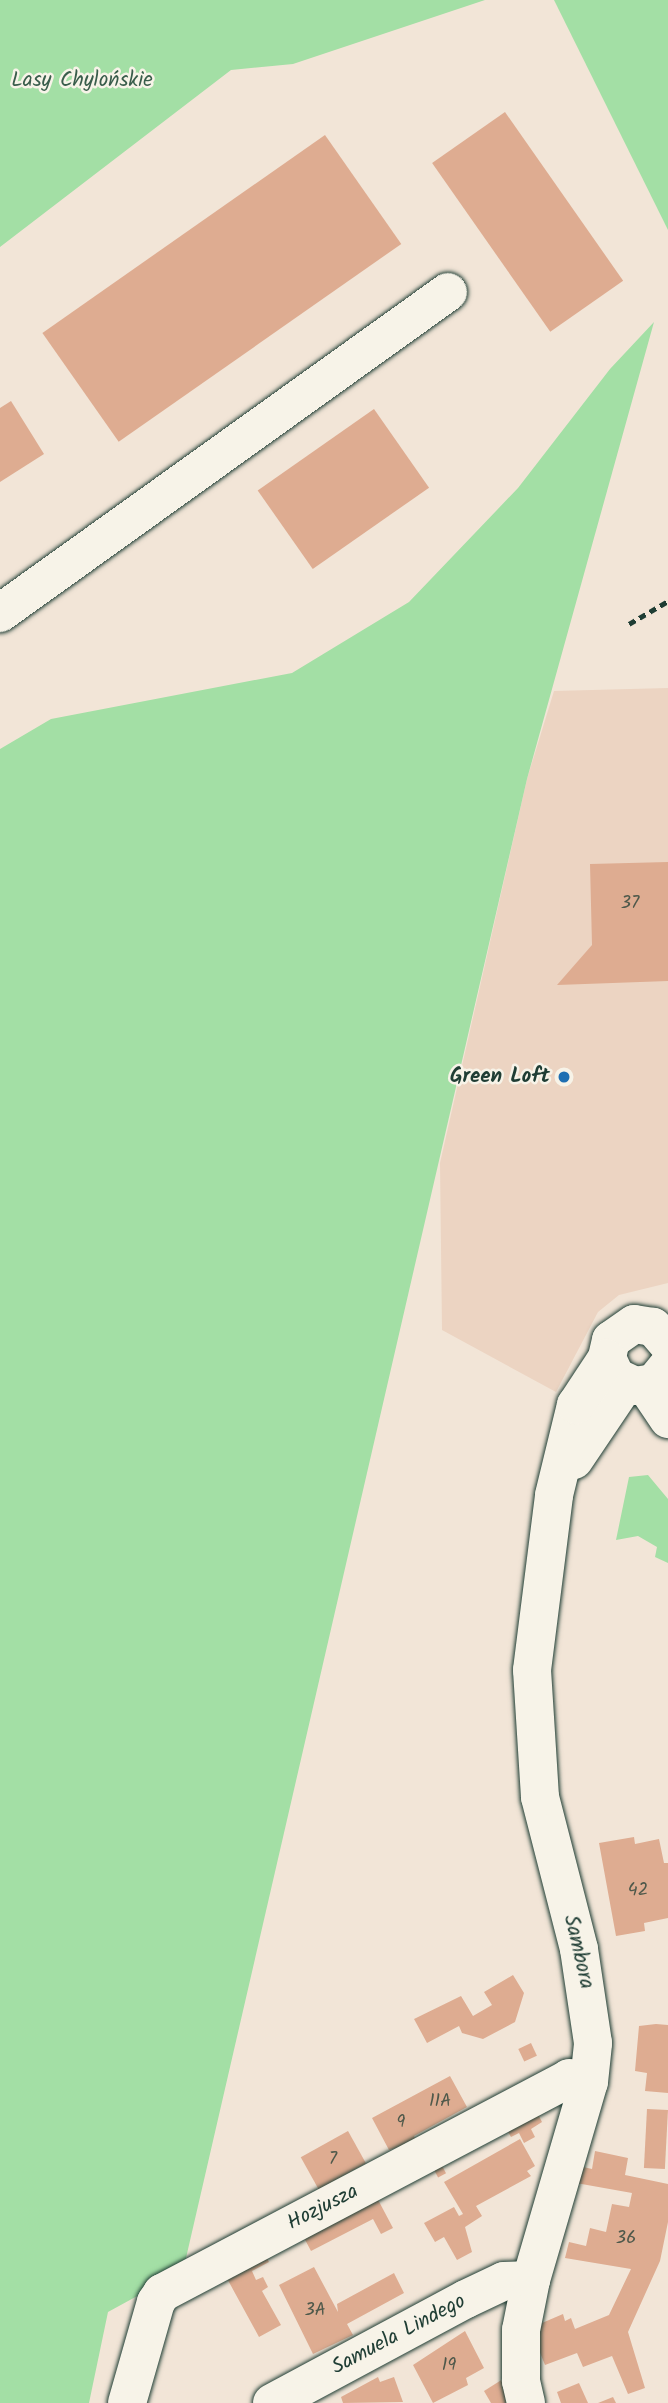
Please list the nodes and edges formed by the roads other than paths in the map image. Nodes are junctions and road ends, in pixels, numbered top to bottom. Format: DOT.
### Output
graph roads {
  1 [pos="448,292"];
  2 [pos="0,613"];
  3 [pos="652,1358"];
  4 [pos="668,1419"];
  5 [pos="589,2082"];
  6 [pos="531,2280"];
  7 [pos="127,2403"];
  8 [pos="272,2403"];
  9 [pos="526,2403"];
  1 -- 2 [label="street"];
  3 -- 4 [label="street"];
  3 -- 5 [label="street, Sambora"];
  5 -- 6 [label="street, Sambora"];
  5 -- 7 [label="street, Hozjusza"];
  6 -- 8 [label="street, Samuela Lindego"];
  6 -- 9 [label="street, Sambora"];
}
